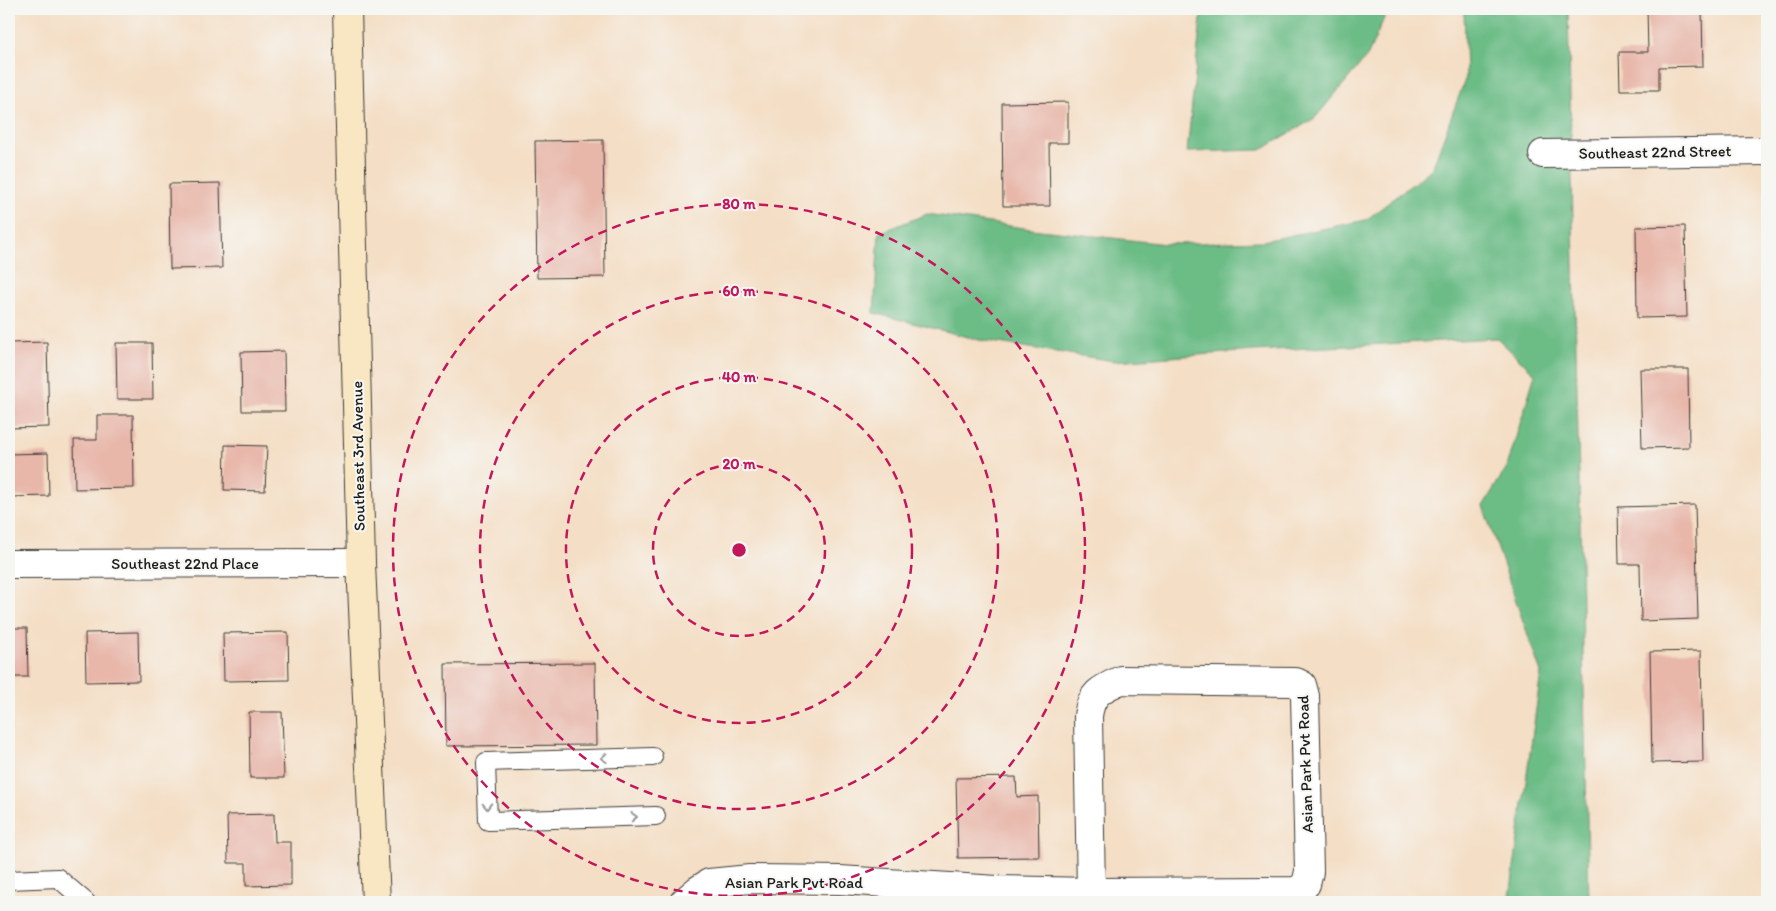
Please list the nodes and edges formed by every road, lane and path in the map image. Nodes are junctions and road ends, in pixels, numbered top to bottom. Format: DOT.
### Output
graph roads {
  1 [pos="347,9"];
  2 [pos="1767,150"];
  3 [pos="1543,154"];
  4 [pos="361,563"];
  5 [pos="9,564"];
  6 [pos="653,756"];
  7 [pos="656,816"];
  8 [pos="9,880"];
  9 [pos="1091,892"];
  10 [pos="86,902"];
  11 [pos="376,902"];
  12 [pos="684,902"];
  1 -- 4 [label="street, Southeast 3rd Avenue"];
  2 -- 3 [label="street, Southeast 22nd Street"];
  4 -- 5 [label="street, Southeast 22nd Place"];
  4 -- 11 [label="street, Southeast 3rd Avenue"];
  6 -- 7 [label="lane, one-way"];
  8 -- 10 [label="lane"];
  9 -- 9 [label="street, Asian Park Pvt Road"];
  9 -- 12 [label="street, Asian Park Pvt Road"];
}
